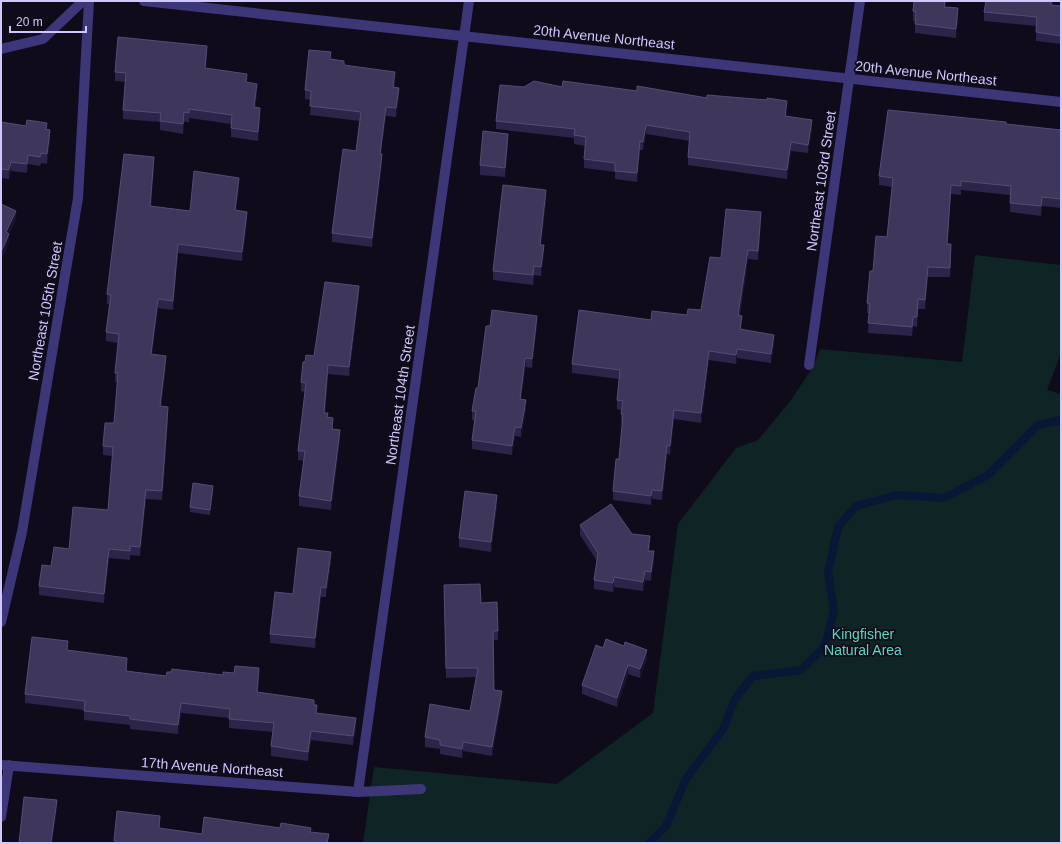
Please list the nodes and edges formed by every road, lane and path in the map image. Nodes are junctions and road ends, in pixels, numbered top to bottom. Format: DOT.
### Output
graph roads {
  1 [pos="83,1"];
  2 [pos="89,1"];
  3 [pos="144,1"];
  4 [pos="469,1"];
  5 [pos="860,1"];
  6 [pos="464,36"];
  7 [pos="1,49"];
  8 [pos="850,78"];
  9 [pos="1061,102"];
  10 [pos="809,365"];
  11 [pos="1,622"];
  12 [pos="5,765"];
  13 [pos="420,789"];
  14 [pos="358,792"];
  15 [pos="1,817"];
  1 -- 7 [label="street"];
  2 -- 11 [label="street, Northeast 105th Street"];
  3 -- 6 [label="street, 20th Avenue Northeast"];
  4 -- 6 [label="street, Northeast 104th Street"];
  5 -- 8 [label="street, Northeast 103rd Street"];
  6 -- 8 [label="street, 20th Avenue Northeast"];
  6 -- 14 [label="street, Northeast 104th Street"];
  8 -- 9 [label="street, 20th Avenue Northeast"];
  8 -- 10 [label="street, Northeast 103rd Street"];
  12 -- 14 [label="street, 17th Avenue Northeast"];
  12 -- 15 [label="street"];
  13 -- 14 [label="street, 17th Avenue Northeast"];
}
